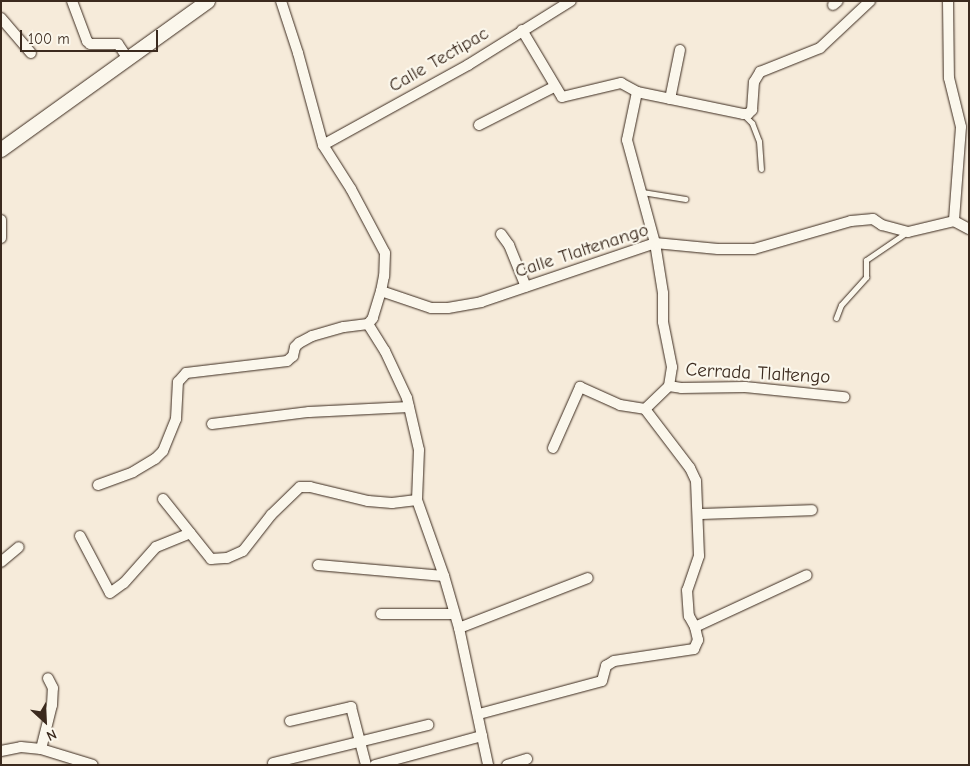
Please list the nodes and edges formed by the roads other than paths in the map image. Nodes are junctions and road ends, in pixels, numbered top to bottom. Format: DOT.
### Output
graph roads {
  1 [pos="72,1"];
  2 [pos="208,1"];
  3 [pos="571,1"];
  4 [pos="870,1"];
  5 [pos="948,1"];
  6 [pos="285,3"];
  7 [pos="1,18"];
  8 [pos="522,30"];
  9 [pos="680,50"];
  10 [pos="31,53"];
  11 [pos="128,59"];
  12 [pos="554,87"];
  13 [pos="638,92"];
  14 [pos="670,99"];
  15 [pos="746,114"];
  16 [pos="479,125"];
  17 [pos="323,145"];
  18 [pos="1,150"];
  19 [pos="761,169"];
  20 [pos="642,192"];
  21 [pos="685,199"];
  22 [pos="1,220"];
  23 [pos="954,221"];
  24 [pos="969,228"];
  25 [pos="908,232"];
  26 [pos="501,234"];
  27 [pos="1,238"];
  28 [pos="655,243"];
  29 [pos="526,287"];
  30 [pos="381,291"];
  31 [pos="836,318"];
  32 [pos="368,324"];
  33 [pos="669,386"];
  34 [pos="844,397"];
  35 [pos="409,407"];
  36 [pos="645,409"];
  37 [pos="212,424"];
  38 [pos="553,448"];
  39 [pos="98,485"];
  40 [pos="163,499"];
  41 [pos="417,500"];
  42 [pos="812,510"];
  43 [pos="699,514"];
  44 [pos="190,533"];
  45 [pos="80,536"];
  46 [pos="19,547"];
  47 [pos="1,562"];
  48 [pos="318,566"];
  49 [pos="444,576"];
  50 [pos="808,576"];
  51 [pos="588,578"];
  52 [pos="381,614"];
  53 [pos="454,614"];
  54 [pos="459,628"];
  55 [pos="695,628"];
  56 [pos="48,678"];
  57 [pos="478,714"];
  58 [pos="290,721"];
  59 [pos="428,725"];
  60 [pos="482,736"];
  61 [pos="360,742"];
  62 [pos="42,748"];
  63 [pos="1,751"];
  64 [pos="527,759"];
  65 [pos="273,763"];
  66 [pos="93,765"];
  67 [pos="366,765"];
  68 [pos="375,765"];
  69 [pos="488,765"];
  70 [pos="507,765"];
  1 -- 11 [label="street"];
  2 -- 11 [label="main road"];
  3 -- 8 [label="street, Calle Tectipac"];
  4 -- 15 [label="street"];
  5 -- 23 [label="street"];
  6 -- 17 [label="street"];
  7 -- 10 [label="street"];
  8 -- 12 [label="street"];
  8 -- 17 [label="street, Calle Tectipac"];
  9 -- 14 [label="street"];
  11 -- 18 [label="main road"];
  12 -- 13 [label="street"];
  12 -- 16 [label="street"];
  13 -- 14 [label="street"];
  13 -- 20 [label="street"];
  14 -- 15 [label="street"];
  15 -- 19 [label="lane"];
  17 -- 30 [label="street"];
  20 -- 21 [label="lane"];
  20 -- 28 [label="street"];
  22 -- 27 [label="street"];
  23 -- 24 [label="street"];
  23 -- 25 [label="street, Calle Tlaltenango"];
  25 -- 28 [label="street, Calle Tlaltenango"];
  25 -- 31 [label="lane"];
  26 -- 29 [label="street"];
  28 -- 29 [label="street, Calle Tlaltenango"];
  28 -- 33 [label="street"];
  29 -- 30 [label="street, Calle Tlaltenango"];
  30 -- 32 [label="street"];
  32 -- 35 [label="street"];
  32 -- 39 [label="street"];
  33 -- 34 [label="street, Cerrada Tlaltengo"];
  33 -- 36 [label="street"];
  35 -- 37 [label="street"];
  35 -- 41 [label="street"];
  36 -- 38 [label="street"];
  36 -- 43 [label="street"];
  40 -- 44 [label="street"];
  41 -- 44 [label="street"];
  41 -- 49 [label="street"];
  42 -- 43 [label="street"];
  43 -- 55 [label="street"];
  44 -- 45 [label="street"];
  46 -- 47 [label="street"];
  48 -- 49 [label="street"];
  49 -- 53 [label="street"];
  50 -- 55 [label="street"];
  51 -- 54 [label="street"];
  52 -- 53 [label="street"];
  53 -- 54 [label="street"];
  54 -- 57 [label="street"];
  55 -- 57 [label="street"];
  56 -- 62 [label="street"];
  57 -- 60 [label="street"];
  58 -- 61 [label="street"];
  59 -- 61 [label="street"];
  60 -- 68 [label="street"];
  60 -- 69 [label="street"];
  61 -- 65 [label="street"];
  61 -- 67 [label="street"];
  62 -- 63 [label="street"];
  62 -- 66 [label="street"];
  64 -- 70 [label="street"];
}
